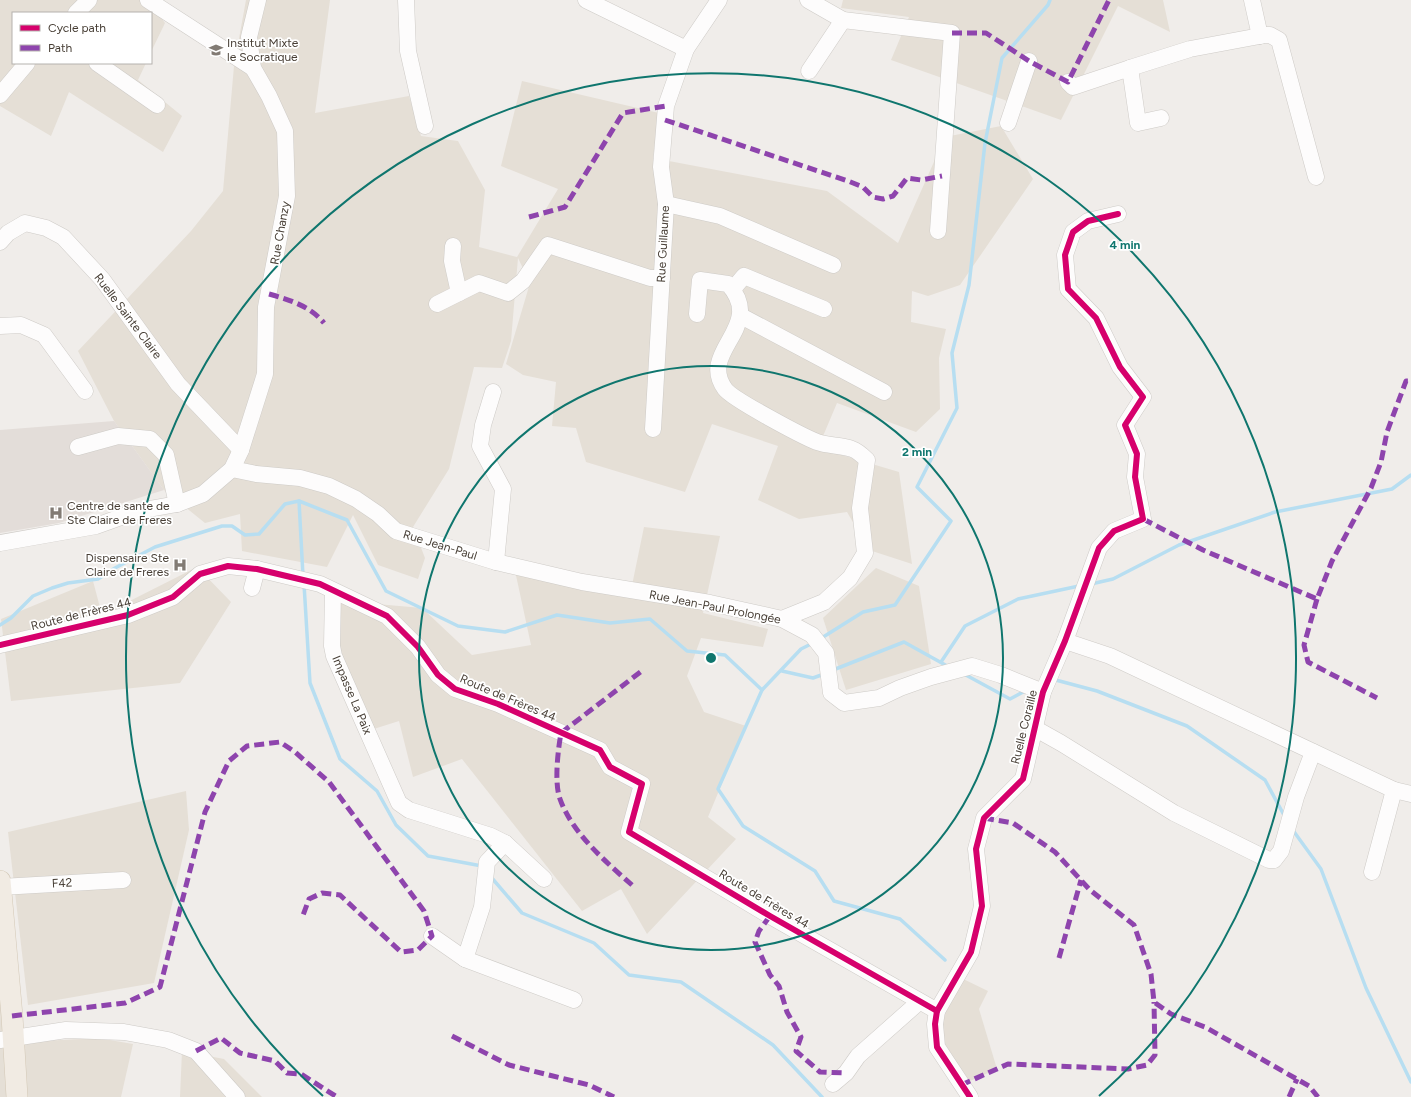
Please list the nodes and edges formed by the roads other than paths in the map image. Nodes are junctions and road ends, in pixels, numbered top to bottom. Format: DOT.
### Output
graph roads {
  1 [pos="88,0"];
  2 [pos="148,0"];
  3 [pos="258,0"];
  4 [pos="406,0"];
  5 [pos="586,0"];
  6 [pos="719,0"];
  7 [pos="808,0"];
  8 [pos="1252,0"];
  9 [pos="77,12"];
  10 [pos="843,20"];
  11 [pos="1260,36"];
  12 [pos="686,49"];
  13 [pos="1029,61"];
  14 [pos="26,64"];
  15 [pos="98,64"];
  16 [pos="253,68"];
  17 [pos="1130,68"];
  18 [pos="809,71"];
  19 [pos="1068,82"];
  20 [pos="0,95"];
  21 [pos="157,105"];
  22 [pos="1161,118"];
  23 [pos="1008,123"];
  24 [pos="425,126"];
  25 [pos="1316,177"];
  26 [pos="666,204"];
  27 [pos="1118,214"];
  28 [pos="938,230"];
  29 [pos="0,242"];
  30 [pos="453,246"];
  31 [pos="833,265"];
  32 [pos="662,278"];
  33 [pos="733,289"];
  34 [pos="459,293"];
  35 [pos="437,304"];
  36 [pos="824,308"];
  37 [pos="697,314"];
  38 [pos="741,316"];
  39 [pos="0,326"];
  40 [pos="84,390"];
  41 [pos="493,392"];
  42 [pos="884,392"];
  43 [pos="653,429"];
  44 [pos="78,447"];
  45 [pos="241,450"];
  46 [pos="232,469"];
  47 [pos="177,504"];
  48 [pos="0,543"];
  49 [pos="496,562"];
  50 [pos="257,569"];
  51 [pos="252,588"];
  52 [pos="333,591"];
  53 [pos="782,619"];
  54 [pos="1065,641"];
  55 [pos="0,645"];
  56 [pos="1043,692"];
  57 [pos="1036,729"];
  58 [pos="1313,752"];
  59 [pos="1394,790"];
  60 [pos="1411,794"];
  61 [pos="505,843"];
  62 [pos="1372,872"];
  63 [pos="544,879"];
  64 [pos="123,880"];
  65 [pos="0,884"];
  66 [pos="432,936"];
  67 [pos="3,952"];
  68 [pos="465,959"];
  69 [pos="574,1000"];
  70 [pos="919,1002"];
  71 [pos="937,1010"];
  72 [pos="7,1040"];
  73 [pos="833,1084"];
  74 [pos="17,1097"];
  75 [pos="237,1097"];
  76 [pos="970,1097"];
  1 -- 9 [label="street"];
  2 -- 16 [label="street"];
  3 -- 16 [label="street, Rue Chanzy"];
  4 -- 24 [label="street"];
  5 -- 12 [label="street"];
  6 -- 12 [label="street, Rue Guillaume"];
  7 -- 10 [label="street"];
  8 -- 11 [label="street"];
  10 -- 18 [label="street"];
  10 -- 28 [label="street"];
  11 -- 17 [label="street"];
  11 -- 25 [label="street"];
  12 -- 26 [label="street, Rue Guillaume"];
  13 -- 23 [label="street"];
  14 -- 20 [label="street"];
  15 -- 21 [label="street"];
  16 -- 45 [label="street, Rue Chanzy"];
  17 -- 19 [label="street"];
  17 -- 22 [label="street"];
  26 -- 31 [label="street"];
  26 -- 32 [label="street, Rue Guillaume"];
  27 -- 54 [label="street, Ruelle Coraille"];
  29 -- 45 [label="street, Ruelle Sainte Claire"];
  30 -- 34 [label="street"];
  32 -- 34 [label="street"];
  32 -- 43 [label="street, Rue Guillaume"];
  33 -- 36 [label="street"];
  33 -- 37 [label="street"];
  33 -- 38 [label="street"];
  34 -- 35 [label="street"];
  38 -- 42 [label="street"];
  38 -- 53 [label="street"];
  39 -- 40 [label="street"];
  41 -- 49 [label="street"];
  44 -- 47 [label="street"];
  45 -- 46 [label="street, Rue Chanzy"];
  46 -- 47 [label="street"];
  46 -- 49 [label="street, Rue Jean-Paul"];
  47 -- 48 [label="street"];
  49 -- 53 [label="street, Rue Jean-Paul Prolongée"];
  50 -- 51 [label="street"];
  50 -- 52 [label="street, Route de Frères 44"];
  50 -- 55 [label="street, Route de Frères 44"];
  52 -- 61 [label="street, Impasse La Paix"];
  52 -- 70 [label="street, Route de Frères 44"];
  53 -- 56 [label="street, Rue Jean-Paul Prolongée"];
  54 -- 56 [label="street, Ruelle Coraille"];
  54 -- 58 [label="street"];
  56 -- 57 [label="street, Ruelle Coraille"];
  57 -- 58 [label="street"];
  57 -- 71 [label="street, Ruelle Coraille"];
  58 -- 59 [label="street"];
  59 -- 60 [label="street"];
  59 -- 62 [label="street"];
  61 -- 63 [label="street, Impasse La Paix"];
  61 -- 68 [label="street"];
  64 -- 65 [label="street, F42"];
  65 -- 67 [label="main road"];
  66 -- 68 [label="street"];
  67 -- 72 [label="main road"];
  68 -- 69 [label="street"];
  70 -- 71 [label="street, Route de Frères 44"];
  70 -- 73 [label="street"];
  71 -- 76 [label="street, Ruelle Coraille"];
  72 -- 74 [label="main road"];
  72 -- 75 [label="street"];
}
